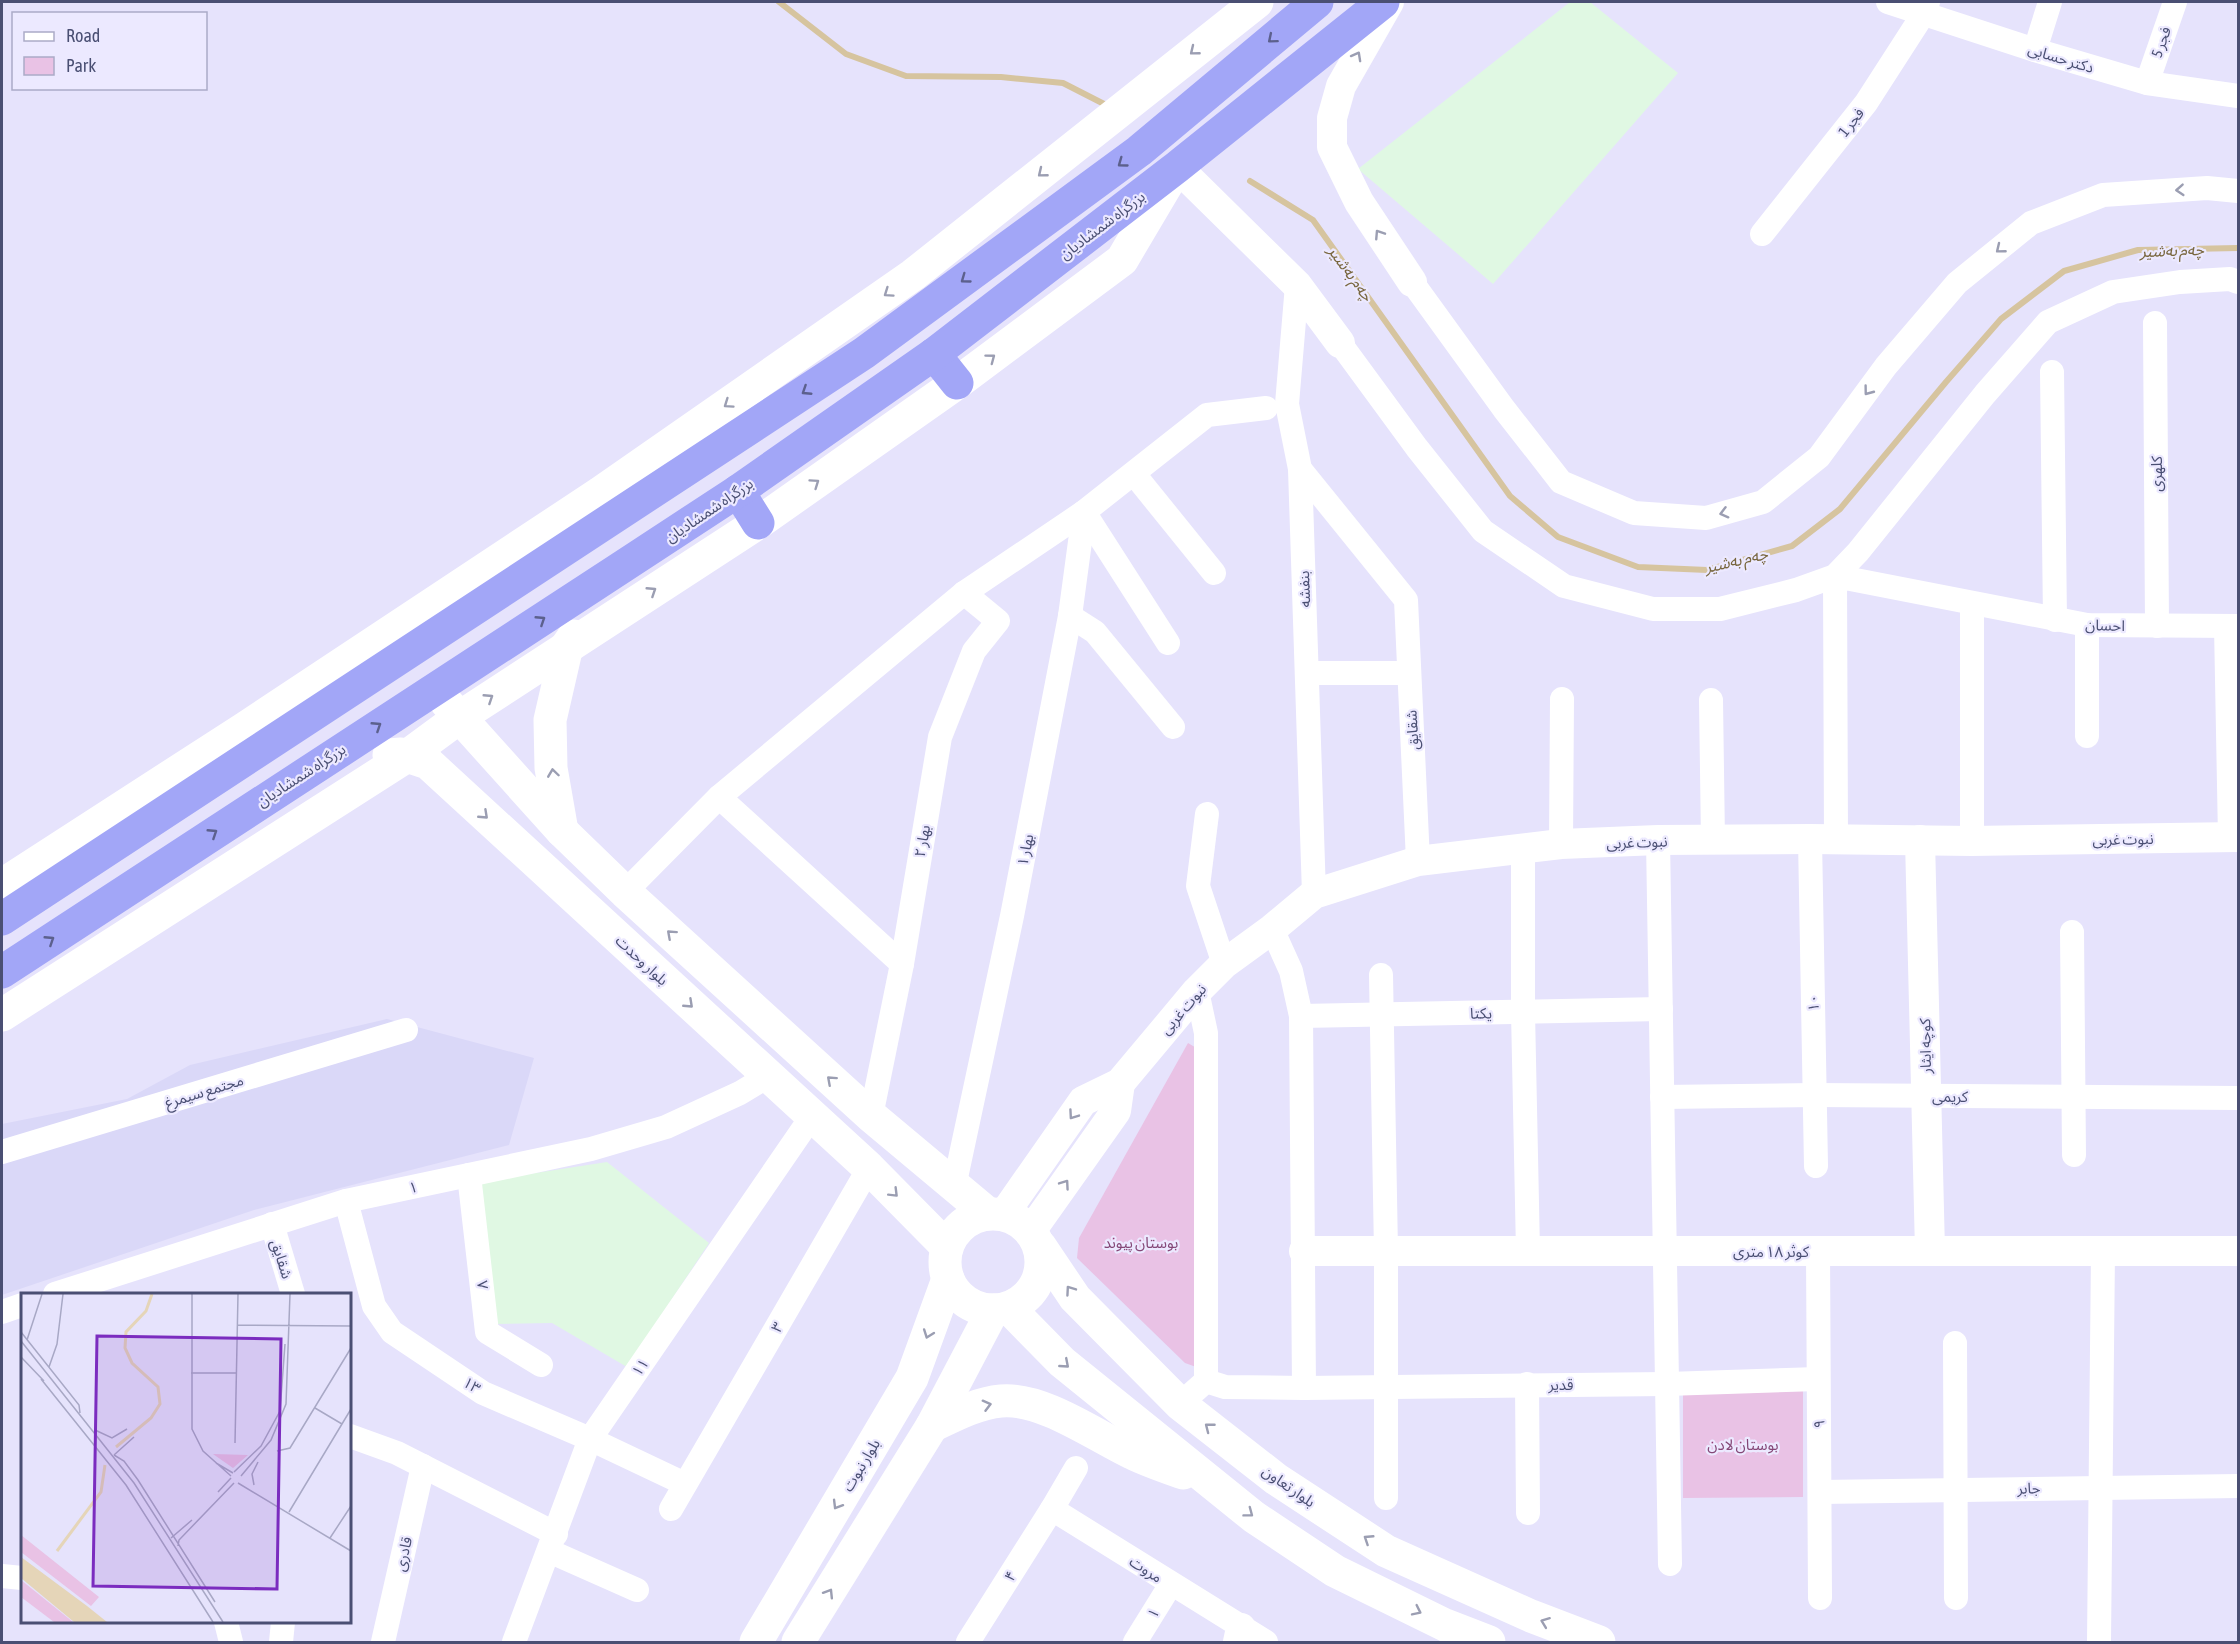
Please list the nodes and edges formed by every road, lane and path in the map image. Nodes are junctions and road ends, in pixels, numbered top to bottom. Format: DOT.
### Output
graph roads {
  1 [pos="1257,2"];
  2 [pos="1317,2"];
  3 [pos="1383,2"];
  4 [pos="1389,2"];
  5 [pos="1888,2"];
  6 [pos="2050,2"];
  7 [pos="2175,2"];
  8 [pos="1926,8"];
  9 [pos="2035,50"];
  10 [pos="2147,83"];
  11 [pos="2238,96"];
  12 [pos="1177,167"];
  13 [pos="2238,191"];
  14 [pos="1762,234"];
  15 [pos="1412,282"];
  16 [pos="2238,282"];
  17 [pos="1297,285"];
  18 [pos="2155,323"];
  19 [pos="1340,342"];
  20 [pos="934,354"];
  21 [pos="2052,372"];
  22 [pos="957,383"];
  23 [pos="1266,408"];
  24 [pos="1300,469"];
  25 [pos="1134,474"];
  26 [pos="738,491"];
  27 [pos="1084,512"];
  28 [pos="758,523"];
  29 [pos="622,567"];
  30 [pos="1214,573"];
  31 [pos="1835,576"];
  32 [pos="964,593"];
  33 [pos="1972,604"];
  34 [pos="1070,615"];
  35 [pos="2055,620"];
  36 [pos="2087,626"];
  37 [pos="2157,626"];
  38 [pos="2232,626"];
  39 [pos="1168,643"];
  40 [pos="567,646"];
  41 [pos="1307,673"];
  42 [pos="1409,673"];
  43 [pos="434,688"];
  44 [pos="292,697"];
  45 [pos="1562,699"];
  46 [pos="1711,700"];
  47 [pos="459,717"];
  48 [pos="1173,727"];
  49 [pos="244,728"];
  50 [pos="286,734"];
  51 [pos="2087,736"];
  52 [pos="488,749"];
  53 [pos="407,756"];
  54 [pos="303,774"];
  55 [pos="447,781"];
  56 [pos="719,797"];
  57 [pos="1207,814"];
  58 [pos="562,831"];
  59 [pos="2234,837"];
  60 [pos="1823,839"];
  61 [pos="1658,840"];
  62 [pos="1920,840"];
  63 [pos="1713,841"];
  64 [pos="1972,841"];
  65 [pos="1562,844"];
  66 [pos="1523,850"];
  67 [pos="1418,861"];
  68 [pos="2,885"];
  69 [pos="625,892"];
  70 [pos="1314,894"];
  71 [pos="2,919"];
  72 [pos="1272,929"];
  73 [pos="2072,932"];
  74 [pos="902,964"];
  75 [pos="1224,964"];
  76 [pos="2,972"];
  77 [pos="1381,975"];
  78 [pos="1197,991"];
  79 [pos="1661,1009"];
  80 [pos="1523,1012"];
  81 [pos="2,1013"];
  82 [pos="1382,1014"];
  83 [pos="1301,1016"];
  84 [pos="406,1030"];
  85 [pos="768,1076"];
  86 [pos="1120,1083"];
  87 [pos="1815,1095"];
  88 [pos="1926,1096"];
  89 [pos="1662,1097"];
  90 [pos="2074,1097"];
  91 [pos="2238,1098"];
  92 [pos="812,1116"];
  93 [pos="871,1116"];
  94 [pos="2,1152"];
  95 [pos="2074,1155"];
  96 [pos="1816,1166"];
  97 [pos="869,1168"];
  98 [pos="469,1175"];
  99 [pos="954,1187"];
  100 [pos="346,1202"];
  101 [pos="996,1214"];
  102 [pos="272,1224"];
  103 [pos="1035,1239"];
  104 [pos="1304,1251"];
  105 [pos="1386,1251"];
  106 [pos="1528,1251"];
  107 [pos="1665,1251"];
  108 [pos="1818,1251"];
  109 [pos="1930,1251"];
  110 [pos="2103,1251"];
  111 [pos="2238,1251"];
  112 [pos="948,1263"];
  113 [pos="58,1293"];
  114 [pos="293,1293"];
  115 [pos="21,1305"];
  116 [pos="1001,1309"];
  117 [pos="2,1312"];
  118 [pos="1955,1343"];
  119 [pos="541,1365"];
  120 [pos="1818,1379"];
  121 [pos="1206,1381"];
  122 [pos="1527,1384"];
  123 [pos="1667,1384"];
  124 [pos="1386,1387"];
  125 [pos="1304,1388"];
  126 [pos="1180,1404"];
  127 [pos="932,1426"];
  128 [pos="351,1436"];
  129 [pos="590,1439"];
  130 [pos="423,1466"];
  131 [pos="1076,1468"];
  132 [pos="1211,1484"];
  133 [pos="685,1485"];
  134 [pos="2238,1486"];
  135 [pos="2102,1487"];
  136 [pos="1955,1490"];
  137 [pos="1820,1492"];
  138 [pos="1386,1497"];
  139 [pos="671,1509"];
  140 [pos="1052,1509"];
  141 [pos="1528,1513"];
  142 [pos="552,1543"];
  143 [pos="1670,1564"];
  144 [pos="2,1576"];
  145 [pos="21,1578"];
  146 [pos="1171,1584"];
  147 [pos="636,1590"];
  148 [pos="1820,1598"];
  149 [pos="1956,1598"];
  150 [pos="226,1623"];
  151 [pos="283,1623"];
  152 [pos="1239,1635"];
  153 [pos="519,1641"];
  154 [pos="231,1642"];
  155 [pos="281,1642"];
  156 [pos="383,1642"];
  157 [pos="756,1642"];
  158 [pos="798,1642"];
  159 [pos="968,1642"];
  160 [pos="1135,1642"];
  161 [pos="1266,1642"];
  162 [pos="1489,1642"];
  163 [pos="1599,1642"];
  164 [pos="2099,1642"];
  1 -- 44 [label="main road, one-way"];
  2 -- 50 [label="highway, one-way"];
  3 -- 12 [label="highway, بزرگراه شمشادیان"];
  15 -- 4 [label="street, one-way"];
  5 -- 8 [label="street, دکتر حسابی"];
  6 -- 9 [label="street"];
  7 -- 10 [label="street, فجر 5"];
  8 -- 9 [label="street, دکتر حسابی"];
  8 -- 14 [label="street, فجر 1"];
  9 -- 10 [label="street, دکتر حسابی"];
  10 -- 11 [label="street, دکتر حسابی"];
  12 -- 17 [label="street"];
  12 -- 20 [label="highway, بزرگراه شمشادیان"];
  22 -- 12 [label="main road, one-way"];
  13 -- 15 [label="street, one-way"];
  16 -- 31 [label="street"];
  17 -- 19 [label="street"];
  17 -- 24 [label="street, بنفشه"];
  18 -- 37 [label="street, کلهری"];
  19 -- 31 [label="street"];
  20 -- 22 [label="highway"];
  20 -- 26 [label="highway, بزرگراه شمشادیان"];
  21 -- 35 [label="street"];
  28 -- 22 [label="main road, one-way"];
  23 -- 25 [label="street"];
  24 -- 41 [label="street, بنفشه"];
  24 -- 42 [label="street, شقایق"];
  25 -- 27 [label="street"];
  25 -- 30 [label="street"];
  26 -- 28 [label="highway"];
  26 -- 29 [label="highway, بزرگراه شمشادیان"];
  27 -- 32 [label="street"];
  27 -- 34 [label="street, بهار ۱"];
  27 -- 39 [label="street"];
  40 -- 28 [label="main road, one-way"];
  29 -- 40 [label="main road"];
  43 -- 29 [label="highway, بزرگراه شمشادیان, one-way"];
  31 -- 33 [label="street, احسان"];
  31 -- 60 [label="street, ۱۰"];
  32 -- 56 [label="street"];
  32 -- 74 [label="street, بهار ۲"];
  33 -- 35 [label="street, احسان"];
  33 -- 64 [label="street"];
  34 -- 48 [label="street"];
  34 -- 99 [label="street, بهار ۱"];
  35 -- 36 [label="street, احسان"];
  36 -- 37 [label="street, احسان"];
  36 -- 51 [label="street"];
  37 -- 38 [label="street, احسان"];
  38 -- 59 [label="street"];
  47 -- 40 [label="main road, one-way"];
  58 -- 40 [label="main road, one-way"];
  41 -- 42 [label="street"];
  41 -- 70 [label="street, بنفشه"];
  42 -- 67 [label="street, شقایق"];
  43 -- 47 [label="main road"];
  54 -- 43 [label="highway, بزرگراه شمشادیان, one-way"];
  44 -- 49 [label="main road"];
  44 -- 50 [label="main road"];
  45 -- 65 [label="street"];
  46 -- 63 [label="street"];
  47 -- 52 [label="main road"];
  47 -- 53 [label="main road"];
  49 -- 50 [label="main road"];
  49 -- 68 [label="main road"];
  50 -- 71 [label="highway"];
  52 -- 55 [label="main road"];
  52 -- 58 [label="main road"];
  53 -- 54 [label="main road, بلوار وحدت"];
  53 -- 55 [label="main road, بلوار وحدت"];
  53 -- 81 [label="main road"];
  76 -- 54 [label="highway, بزرگراه شمشادیان, one-way"];
  55 -- 85 [label="main road, بلوار وحدت, one-way"];
  56 -- 69 [label="street"];
  56 -- 74 [label="street"];
  57 -- 75 [label="street"];
  58 -- 69 [label="main road"];
  59 -- 64 [label="street, نبوت غربی"];
  60 -- 62 [label="street, نبوت غربی"];
  60 -- 63 [label="street, نبوت غربی"];
  60 -- 87 [label="street, ۱۰"];
  61 -- 63 [label="street, نبوت غربی"];
  61 -- 65 [label="street, نبوت غربی"];
  61 -- 79 [label="street"];
  62 -- 64 [label="street, نبوت غربی"];
  62 -- 88 [label="street, کوچه ایثار"];
  65 -- 66 [label="street, نبوت غربی"];
  66 -- 67 [label="street, نبوت غربی"];
  66 -- 80 [label="street"];
  67 -- 70 [label="street, نبوت غربی"];
  93 -- 69 [label="main road, one-way"];
  70 -- 72 [label="street, نبوت غربی"];
  72 -- 75 [label="street, نبوت غربی"];
  72 -- 83 [label="street"];
  73 -- 90 [label="street"];
  74 -- 93 [label="street, بهار ۲"];
  75 -- 78 [label="street, نبوت غربی"];
  77 -- 82 [label="street"];
  78 -- 86 [label="street, نبوت غربی"];
  78 -- 121 [label="street"];
  79 -- 80 [label="street, یکتا"];
  79 -- 89 [label="street"];
  80 -- 82 [label="street, یکتا"];
  80 -- 106 [label="street"];
  82 -- 83 [label="street, یکتا"];
  82 -- 105 [label="street"];
  83 -- 104 [label="street"];
  84 -- 94 [label="street, مجتمع سیمرغ"];
  85 -- 92 [label="main road, بلوار وحدت"];
  85 -- 98 [label="street, ۱"];
  86 -- 101 [label="street, نبوت غربی, one-way"];
  103 -- 86 [label="street, one-way"];
  87 -- 88 [label="street, کریمی"];
  87 -- 89 [label="street, کریمی"];
  87 -- 96 [label="street, ۱۰"];
  88 -- 90 [label="street, کریمی"];
  88 -- 109 [label="street, کوچه ایثار"];
  89 -- 107 [label="street"];
  90 -- 91 [label="street, کریمی"];
  90 -- 95 [label="street"];
  92 -- 97 [label="main road, بلوار وحدت"];
  92 -- 129 [label="street, ۱۱"];
  93 -- 99 [label="main road"];
  97 -- 112 [label="main road, بلوار وحدت, one-way"];
  97 -- 133 [label="street, ۳"];
  98 -- 100 [label="street, ۱"];
  98 -- 119 [label="street, ۸"];
  99 -- 101 [label="main road"];
  100 -- 102 [label="street, ۱"];
  100 -- 129 [label="street, ۱۳"];
  101 -- 103 [label="main road"];
  101 -- 112 [label="main road"];
  102 -- 113 [label="street, ۱"];
  102 -- 114 [label="street, شقایق"];
  103 -- 116 [label="main road"];
  126 -- 103 [label="main road, بلوار تعاون, one-way"];
  104 -- 105 [label="street, کوثر ۱۸ متری"];
  104 -- 125 [label="street"];
  105 -- 106 [label="street, کوثر ۱۸ متری"];
  105 -- 124 [label="street"];
  106 -- 107 [label="street, کوثر ۱۸ متری"];
  107 -- 108 [label="street, کوثر ۱۸ متری"];
  107 -- 123 [label="street"];
  108 -- 109 [label="street, کوثر ۱۸ متری"];
  108 -- 120 [label="street, ۹"];
  109 -- 110 [label="street, کوثر ۱۸ متری"];
  110 -- 111 [label="street, کوثر ۱۸ متری"];
  110 -- 135 [label="street"];
  112 -- 116 [label="main road"];
  112 -- 157 [label="main road, بلوار نبوت, one-way"];
  115 -- 117 [label="street"];
  116 -- 127 [label="main road"];
  116 -- 132 [label="main road, one-way"];
  118 -- 136 [label="street"];
  120 -- 123 [label="street, قدیر"];
  120 -- 137 [label="street, ۹"];
  121 -- 125 [label="street, قدیر"];
  121 -- 126 [label="street"];
  122 -- 123 [label="street, قدیر"];
  122 -- 124 [label="street, قدیر"];
  122 -- 141 [label="street"];
  123 -- 143 [label="street"];
  124 -- 125 [label="street, قدیر"];
  124 -- 138 [label="street"];
  163 -- 126 [label="main road, بلوار تعاون, one-way"];
  127 -- 132 [label="main road, one-way"];
  158 -- 127 [label="main road, one-way"];
  128 -- 130 [label="street"];
  129 -- 133 [label="street, ۱۳"];
  129 -- 142 [label="street, ۱۱"];
  130 -- 142 [label="street"];
  130 -- 156 [label="street, قادری"];
  131 -- 140 [label="street, ۴"];
  132 -- 162 [label="main road, one-way"];
  133 -- 139 [label="street, ۳"];
  134 -- 135 [label="street, جابر"];
  135 -- 136 [label="street, جابر"];
  135 -- 164 [label="street"];
  136 -- 137 [label="street, جابر"];
  136 -- 149 [label="street"];
  137 -- 148 [label="street, ۹"];
  140 -- 146 [label="street, مروت"];
  140 -- 159 [label="street, ۴"];
  142 -- 147 [label="street"];
  142 -- 153 [label="street, ۱۱"];
  144 -- 145 [label="street"];
  146 -- 152 [label="street, مروت"];
  146 -- 160 [label="street, ۱"];
  150 -- 154 [label="street"];
  151 -- 155 [label="street"];
  152 -- 161 [label="street"];
}
